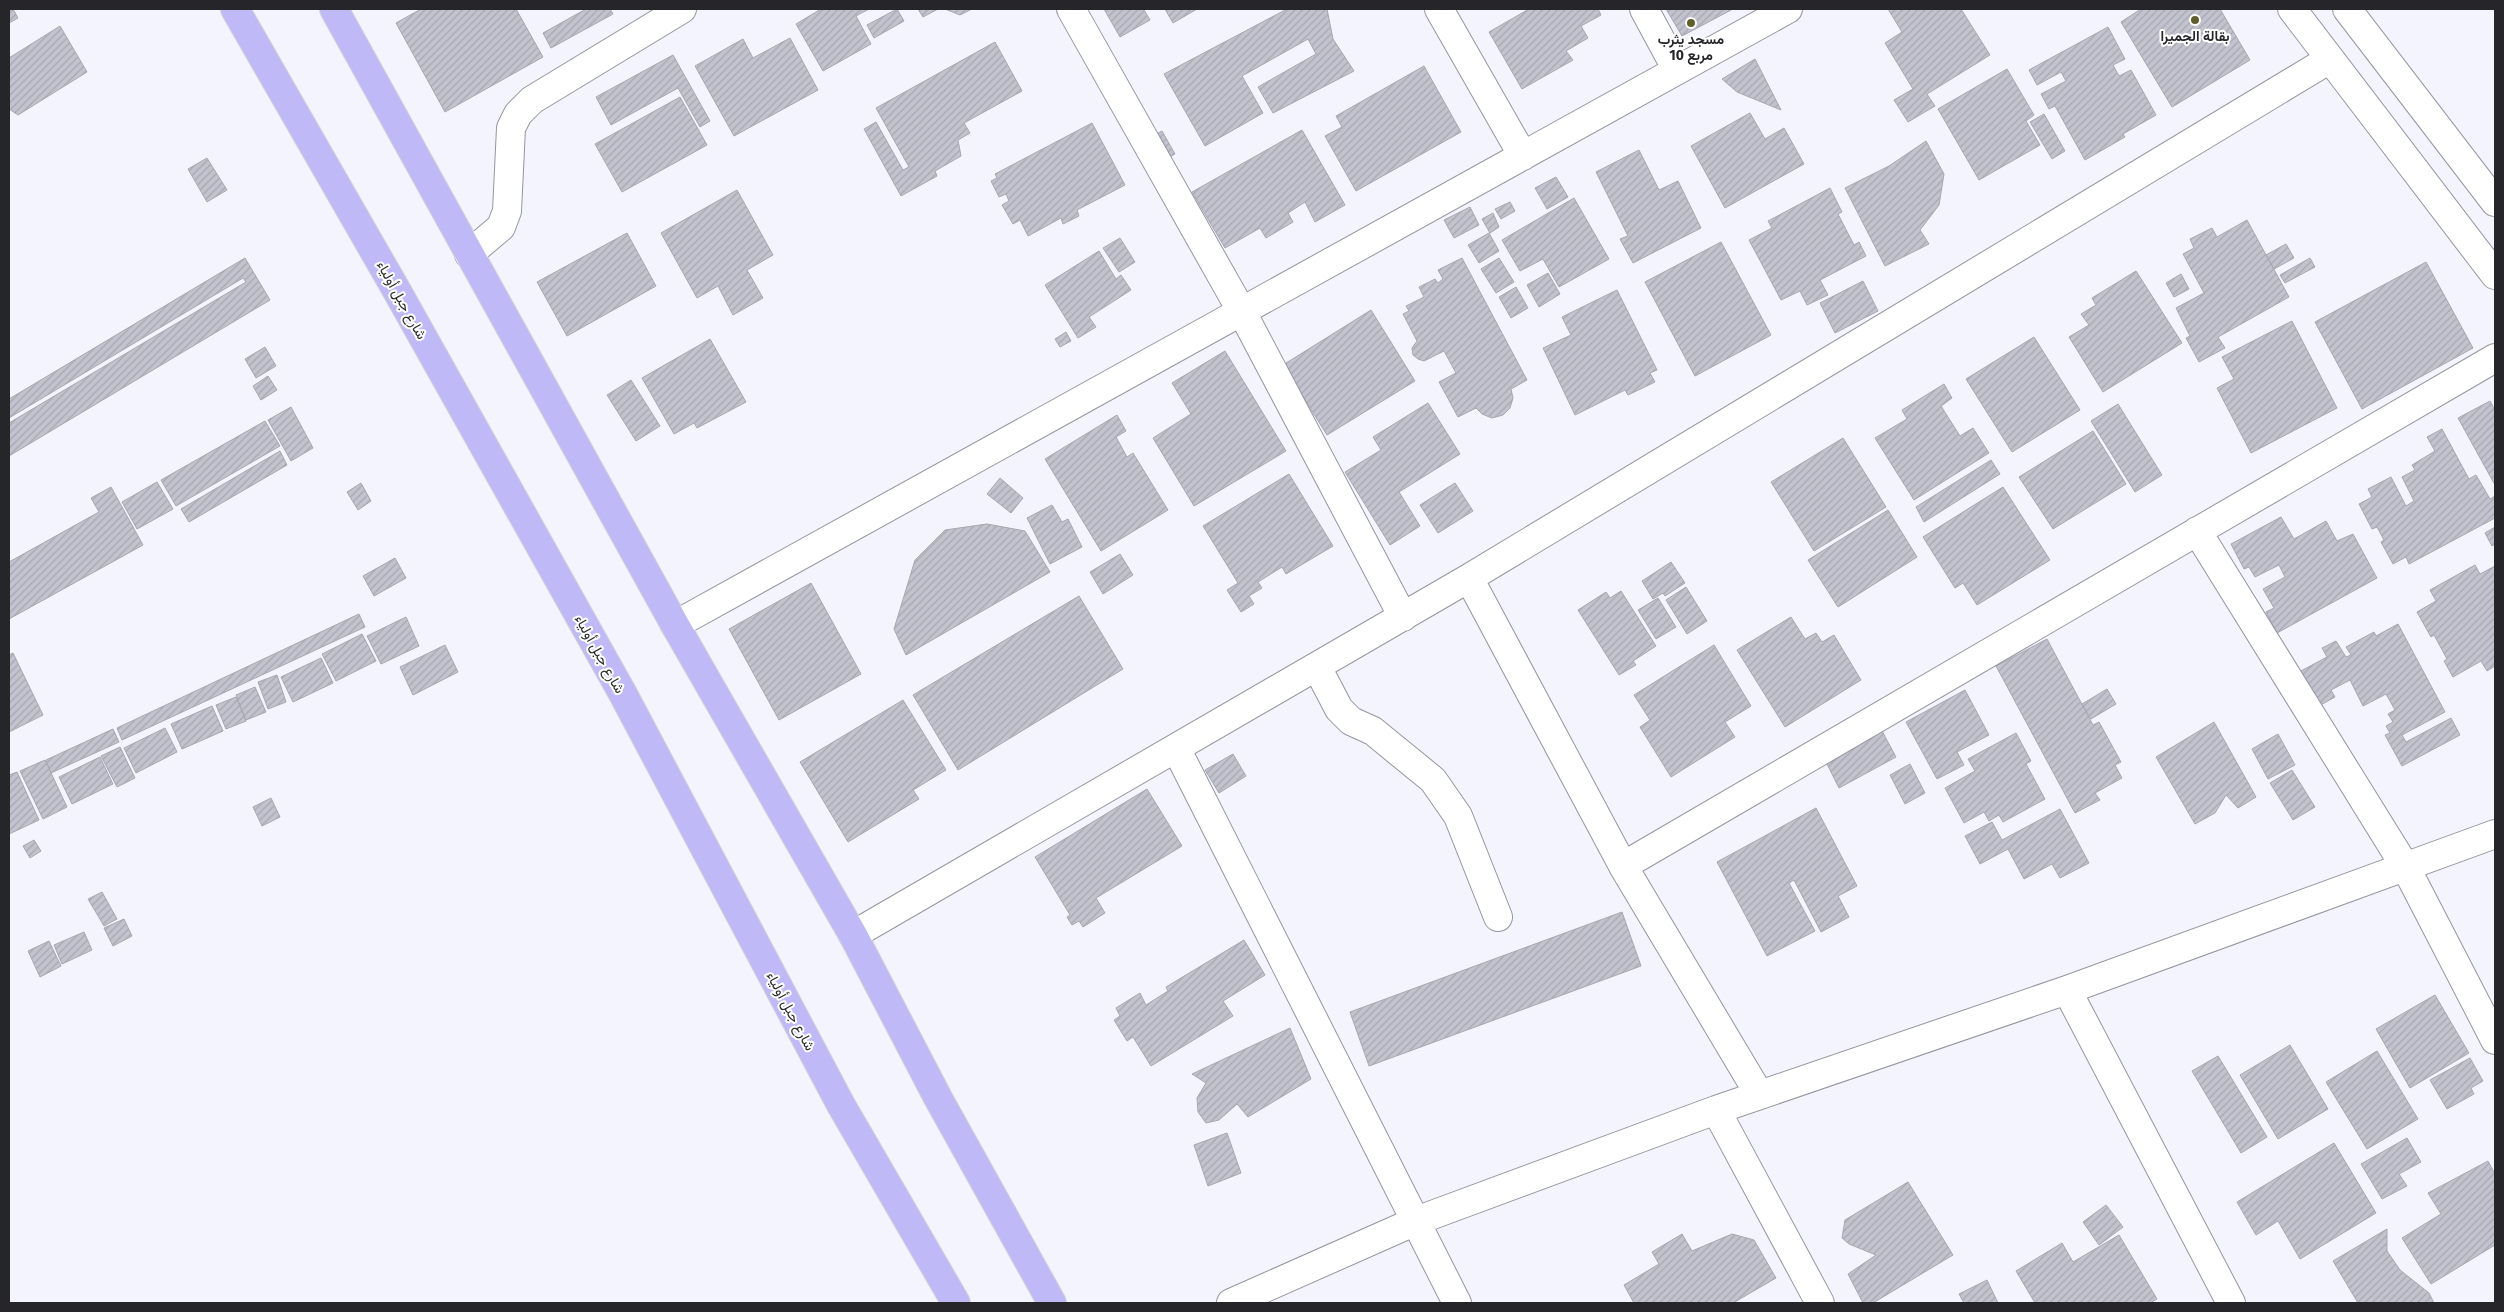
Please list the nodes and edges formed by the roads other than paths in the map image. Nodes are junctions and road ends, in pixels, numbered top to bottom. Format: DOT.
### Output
graph roads {
  1 [pos="235,9"];
  2 [pos="334,9"];
  3 [pos="682,9"];
  4 [pos="1071,9"];
  5 [pos="1439,9"];
  6 [pos="1644,9"];
  7 [pos="1788,9"];
  8 [pos="2292,9"];
  9 [pos="2347,9"];
  10 [pos="2330,59"];
  11 [pos="1677,70"];
  12 [pos="1523,156"];
  13 [pos="2495,202"];
  14 [pos="469,254"];
  15 [pos="2495,275"];
  16 [pos="1242,312"];
  17 [pos="2495,358"];
  18 [pos="2198,532"];
  19 [pos="1469,578"];
  20 [pos="1403,617"];
  21 [pos="675,625"];
  22 [pos="1317,667"];
  23 [pos="1176,748"];
  24 [pos="2495,834"];
  25 [pos="1623,866"];
  26 [pos="2406,868"];
  27 [pos="1498,917"];
  28 [pos="853,935"];
  29 [pos="2067,990"];
  30 [pos="2495,1040"];
  31 [pos="1759,1094"];
  32 [pos="1716,1110"];
  33 [pos="1416,1221"];
  34 [pos="956,1303"];
  35 [pos="1052,1303"];
  36 [pos="1231,1303"];
  37 [pos="1457,1303"];
  38 [pos="1820,1303"];
  39 [pos="2231,1303"];
  1 -- 34 [label="main road, شارع جبل أولياء"];
  2 -- 14 [label="main road"];
  3 -- 14 [label="street"];
  4 -- 16 [label="street"];
  5 -- 12 [label="street"];
  6 -- 11 [label="street"];
  7 -- 11 [label="street"];
  8 -- 10 [label="street"];
  9 -- 13 [label="street"];
  10 -- 15 [label="street"];
  10 -- 19 [label="street"];
  11 -- 12 [label="street"];
  12 -- 16 [label="street"];
  14 -- 21 [label="main road"];
  16 -- 20 [label="street"];
  16 -- 21 [label="street"];
  17 -- 18 [label="street"];
  18 -- 25 [label="street"];
  18 -- 26 [label="street"];
  19 -- 20 [label="street"];
  19 -- 25 [label="street"];
  20 -- 22 [label="street"];
  21 -- 28 [label="main road"];
  22 -- 23 [label="street"];
  22 -- 27 [label="street"];
  23 -- 28 [label="street"];
  23 -- 33 [label="street"];
  24 -- 26 [label="street"];
  25 -- 31 [label="street"];
  26 -- 29 [label="street"];
  26 -- 30 [label="street"];
  28 -- 35 [label="main road"];
  29 -- 31 [label="street"];
  29 -- 39 [label="street"];
  31 -- 32 [label="street"];
  32 -- 33 [label="street"];
  32 -- 38 [label="street"];
  33 -- 36 [label="street"];
  33 -- 37 [label="street"];
}
